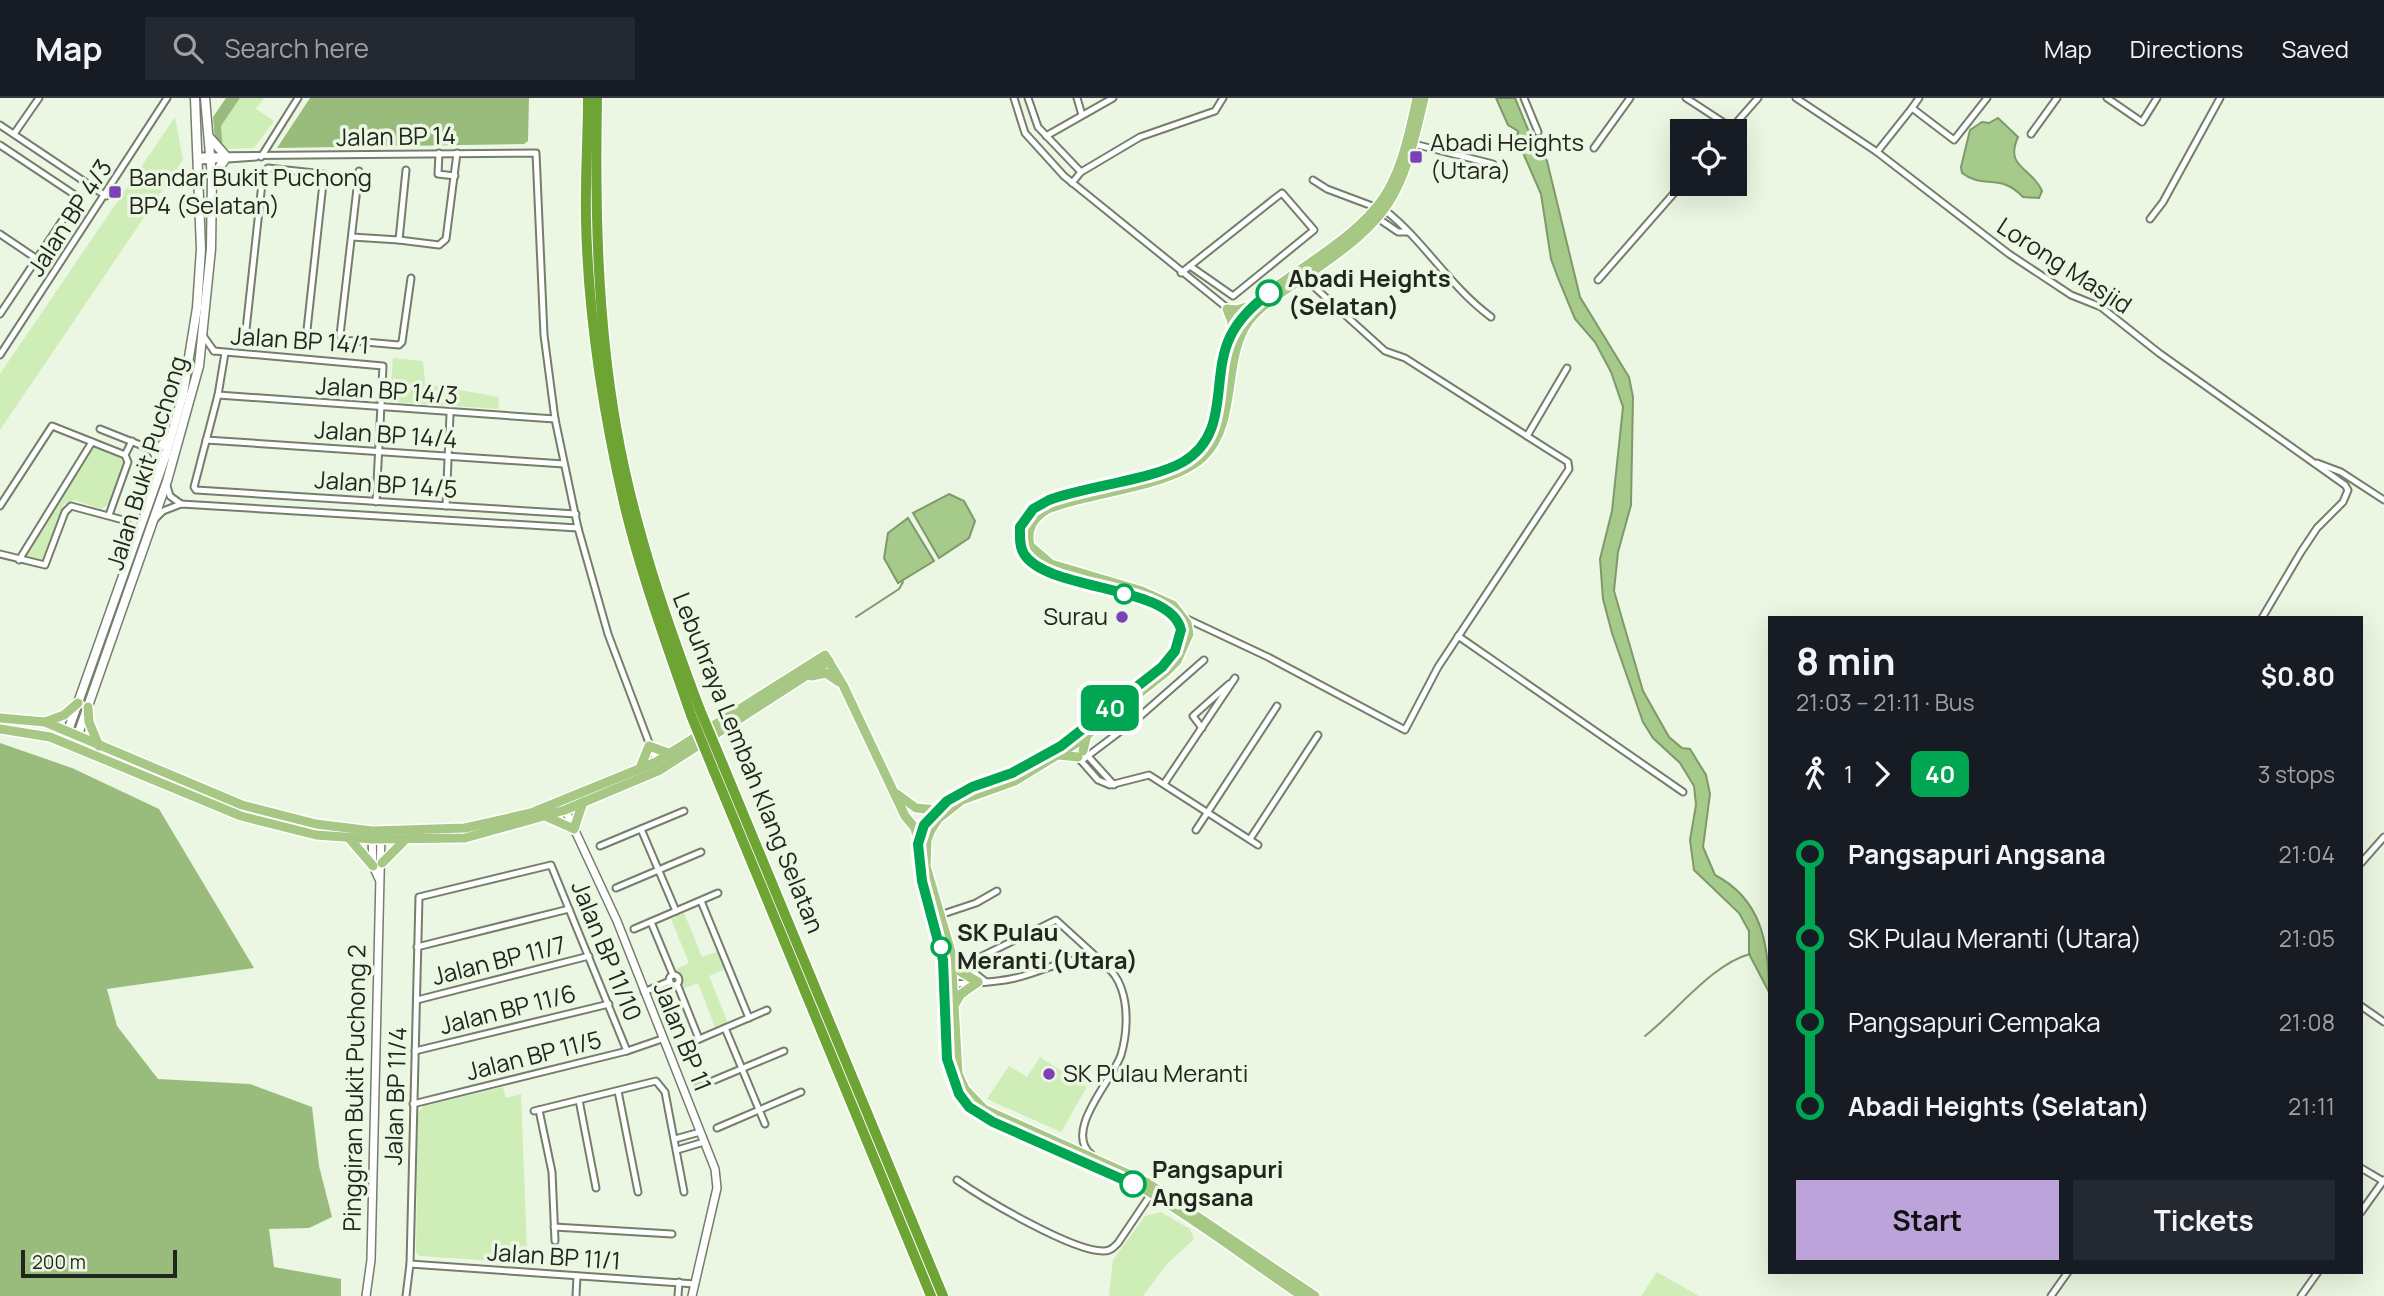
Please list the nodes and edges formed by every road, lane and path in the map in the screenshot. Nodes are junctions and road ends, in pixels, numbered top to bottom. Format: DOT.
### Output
graph roads {
  1 [pos="39,98"];
  2 [pos="167,98"];
  3 [pos="195,98"];
  4 [pos="205,98"];
  5 [pos="299,98"];
  6 [pos="588,98"];
  7 [pos="597,98"];
  8 [pos="1014,98"];
  9 [pos="1028,98"];
  10 [pos="1077,98"];
  11 [pos="1113,98"];
  12 [pos="1223,98"];
  13 [pos="1417,98"];
  14 [pos="1424,98"];
  15 [pos="1524,98"];
  16 [pos="1630,98"];
  17 [pos="1686,98"];
  18 [pos="1758,98"];
  19 [pos="1796,98"];
  20 [pos="1919,98"];
  21 [pos="1987,98"];
  22 [pos="2057,98"];
  23 [pos="2108,98"];
  24 [pos="2157,98"];
  25 [pos="2220,98"];
  26 [pos="1912,108"];
  27 [pos="1082,115"];
  28 [pos="1716,119"];
  29 [pos="1740,119"];
  30 [pos="0,125"];
  31 [pos="208,132"];
  32 [pos="1538,132"];
  33 [pos="14,134"];
  34 [pos="2031,134"];
  35 [pos="1046,136"];
  36 [pos="1414,144"];
  37 [pos="0,145"];
  38 [pos="1594,148"];
  39 [pos="1877,152"];
  40 [pos="439,153"];
  41 [pos="457,153"];
  42 [pos="294,156"];
  43 [pos="258,157"];
  44 [pos="210,158"];
  45 [pos="225,158"];
  46 [pos="200,159"];
  47 [pos="1493,163"];
  48 [pos="293,169"];
  49 [pos="406,170"];
  50 [pos="359,171"];
  51 [pos="1081,172"];
  52 [pos="455,176"];
  53 [pos="212,177"];
  54 [pos="1313,180"];
  55 [pos="1072,183"];
  56 [pos="106,196"];
  57 [pos="1672,196"];
  58 [pos="1381,213"];
  59 [pos="2150,219"];
  60 [pos="0,234"];
  61 [pos="352,237"];
  62 [pos="399,240"];
  63 [pos="37,259"];
  64 [pos="1189,266"];
  65 [pos="1181,273"];
  66 [pos="1306,276"];
  67 [pos="411,278"];
  68 [pos="1598,280"];
  69 [pos="1256,303"];
  70 [pos="1227,309"];
  71 [pos="0,314"];
  72 [pos="1491,317"];
  73 [pos="1244,321"];
  74 [pos="204,337"];
  75 [pos="1230,337"];
  76 [pos="245,338"];
  77 [pos="306,339"];
  78 [pos="214,351"];
  79 [pos="225,353"];
  80 [pos="0,355"];
  81 [pos="199,366"];
  82 [pos="1567,368"];
  83 [pos="218,395"];
  84 [pos="382,408"];
  85 [pos="450,414"];
  86 [pos="555,419"];
  87 [pos="100,429"];
  88 [pos="172,434"];
  89 [pos="1527,436"];
  90 [pos="206,440"];
  91 [pos="132,441"];
  92 [pos="92,442"];
  93 [pos="152,449"];
  94 [pos="381,452"];
  95 [pos="125,456"];
  96 [pos="170,456"];
  97 [pos="449,456"];
  98 [pos="2314,463"];
  99 [pos="564,464"];
  100 [pos="159,474"];
  101 [pos="167,481"];
  102 [pos="288,497"];
  103 [pos="2384,500"];
  104 [pos="376,502"];
  105 [pos="181,504"];
  106 [pos="0,506"];
  107 [pos="446,506"];
  108 [pos="287,510"];
  109 [pos="576,514"];
  110 [pos="109,515"];
  111 [pos="127,521"];
  112 [pos="153,521"];
  113 [pos="578,528"];
  114 [pos="0,554"];
  115 [pos="19,560"];
  116 [pos="114,600"];
  117 [pos="124,603"];
  118 [pos="2263,616"];
  119 [pos="1185,618"];
  120 [pos="1458,636"];
  121 [pos="827,658"];
  122 [pos="1204,660"];
  123 [pos="803,679"];
  124 [pos="843,685"];
  125 [pos="83,705"];
  126 [pos="1277,706"];
  127 [pos="695,712"];
  128 [pos="0,718"];
  129 [pos="45,722"];
  130 [pos="1202,727"];
  131 [pos="0,729"];
  132 [pos="73,734"];
  133 [pos="1318,735"];
  134 [pos="69,744"];
  135 [pos="99,746"];
  136 [pos="649,746"];
  137 [pos="1077,749"];
  138 [pos="671,754"];
  139 [pos="658,766"];
  140 [pos="718,767"];
  141 [pos="640,769"];
  142 [pos="1164,784"];
  143 [pos="1683,792"];
  144 [pos="896,793"];
  145 [pos="561,800"];
  146 [pos="583,802"];
  147 [pos="565,810"];
  148 [pos="936,810"];
  149 [pos="684,811"];
  150 [pos="1207,811"];
  151 [pos="544,817"];
  152 [pos="573,829"];
  153 [pos="642,829"];
  154 [pos="1196,830"];
  155 [pos="376,835"];
  156 [pos="2384,837"];
  157 [pos="349,838"];
  158 [pos="1250,839"];
  159 [pos="406,840"];
  160 [pos="918,844"];
  161 [pos="1258,845"];
  162 [pos="600,846"];
  163 [pos="701,852"];
  164 [pos="2363,861"];
  165 [pos="377,864"];
  166 [pos="551,865"];
  167 [pos="659,870"];
  168 [pos="616,888"];
  169 [pos="997,891"];
  170 [pos="718,893"];
  171 [pos="701,901"];
  172 [pos="569,909"];
  173 [pos="676,911"];
  174 [pos="940,915"];
  175 [pos="651,922"];
  176 [pos="634,929"];
  177 [pos="417,947"];
  178 [pos="952,954"];
  179 [pos="589,956"];
  180 [pos="1102,962"];
  181 [pos="967,968"];
  182 [pos="671,978"];
  183 [pos="982,982"];
  184 [pos="948,984"];
  185 [pos="644,992"];
  186 [pos="417,1000"];
  187 [pos="609,1004"];
  188 [pos="2363,1007"];
  189 [pos="767,1010"];
  190 [pos="953,1010"];
  191 [pos="750,1018"];
  192 [pos="2384,1022"];
  193 [pos="725,1028"];
  194 [pos="662,1039"];
  195 [pos="699,1039"];
  196 [pos="682,1046"];
  197 [pos="415,1051"];
  198 [pos="627,1051"];
  199 [pos="784,1051"];
  200 [pos="742,1069"];
  201 [pos="698,1087"];
  202 [pos="618,1091"];
  203 [pos="801,1093"];
  204 [pos="579,1100"];
  205 [pos="412,1104"];
  206 [pos="759,1110"];
  207 [pos="765,1124"];
  208 [pos="717,1128"];
  209 [pos="699,1132"];
  210 [pos="675,1139"];
  211 [pos="704,1142"];
  212 [pos="677,1150"];
  213 [pos="1099,1159"];
  214 [pos="2363,1169"];
  215 [pos="957,1180"];
  216 [pos="2384,1181"];
  217 [pos="596,1188"];
  218 [pos="638,1192"];
  219 [pos="684,1192"];
  220 [pos="1151,1194"];
  221 [pos="2363,1209"];
  222 [pos="554,1227"];
  223 [pos="673,1234"];
  224 [pos="555,1241"];
  225 [pos="410,1264"];
  226 [pos="2067,1274"];
  227 [pos="2317,1274"];
  228 [pos="578,1276"];
  229 [pos="679,1282"];
  230 [pos="695,1284"];
  231 [pos="366,1296"];
  232 [pos="407,1296"];
  233 [pos="576,1296"];
  234 [pos="678,1296"];
  235 [pos="692,1296"];
  236 [pos="931,1296"];
  237 [pos="943,1296"];
  238 [pos="1302,1296"];
  239 [pos="1315,1296"];
  240 [pos="2051,1296"];
  241 [pos="2301,1296"];
  1 -- 33 [label="street"];
  2 -- 56 [label="street, Jalan BP 4/3"];
  3 -- 46 [label="main road, Jalan Bukit Puchong"];
  4 -- 31 [label="main road, Jalan Bukit Puchong"];
  5 -- 43 [label="street"];
  6 -- 127 [label="highway, Lebuhraya Lembah Klang Selatan"];
  7 -- 127 [label="highway, Lebuhraya Lembah Klang Selatan"];
  8 -- 55 [label="street"];
  9 -- 35 [label="street"];
  10 -- 27 [label="street"];
  11 -- 27 [label="street"];
  12 -- 51 [label="street"];
  13 -- 58 [label="main road"];
  14 -- 36 [label="main road"];
  15 -- 32 [label="street"];
  16 -- 38 [label="street"];
  17 -- 28 [label="street"];
  18 -- 29 [label="street"];
  19 -- 39 [label="street, Lorong Masjid"];
  20 -- 26 [label="street"];
  21 -- 26 [label="street"];
  22 -- 34 [label="street"];
  23 -- 24 [label="street"];
  25 -- 59 [label="street"];
  26 -- 39 [label="street"];
  27 -- 35 [label="street"];
  30 -- 33 [label="street"];
  31 -- 44 [label="main road, Jalan Bukit Puchong"];
  31 -- 45 [label="main road"];
  33 -- 56 [label="street"];
  35 -- 51 [label="street"];
  36 -- 47 [label="street"];
  36 -- 58 [label="main road"];
  37 -- 63 [label="street"];
  39 -- 98 [label="street, Lorong Masjid"];
  40 -- 41 [label="street, Jalan BP 14"];
  40 -- 42 [label="street, Jalan BP 14"];
  40 -- 52 [label="street"];
  41 -- 52 [label="street"];
  41 -- 86 [label="street, Jalan BP 14"];
  42 -- 43 [label="street, Jalan BP 14"];
  42 -- 48 [label="street"];
  43 -- 45 [label="street, Jalan BP 14"];
  44 -- 45 [label="street, Jalan BP 14"];
  44 -- 46 [label="street, Jalan BP 14"];
  44 -- 53 [label="main road, Jalan Bukit Puchong"];
  45 -- 53 [label="main road"];
  46 -- 88 [label="main road, Jalan Bukit Puchong"];
  48 -- 76 [label="street"];
  48 -- 77 [label="street"];
  49 -- 62 [label="street"];
  50 -- 61 [label="street"];
  51 -- 55 [label="street"];
  52 -- 62 [label="street"];
  53 -- 74 [label="main road, Jalan Bukit Puchong"];
  54 -- 58 [label="street"];
  55 -- 65 [label="street"];
  56 -- 80 [label="street, Jalan BP 4/3"];
  57 -- 68 [label="street"];
  58 -- 66 [label="main road"];
  58 -- 69 [label="main road"];
  58 -- 72 [label="street"];
  60 -- 63 [label="street"];
  61 -- 62 [label="street"];
  61 -- 67 [label="street"];
  63 -- 71 [label="street"];
  64 -- 64 [label="street"];
  64 -- 65 [label="street"];
  65 -- 70 [label="street"];
  66 -- 73 [label="main road"];
  66 -- 89 [label="street"];
  69 -- 70 [label="main road"];
  69 -- 73 [label="main road"];
  70 -- 73 [label="street"];
  70 -- 75 [label="main road"];
  73 -- 75 [label="main road"];
  73 -- 119 [label="main road"];
  74 -- 78 [label="street"];
  74 -- 81 [label="main road, Jalan Bukit Puchong"];
  75 -- 137 [label="main road"];
  78 -- 79 [label="street, Jalan BP 14/1"];
  78 -- 81 [label="street"];
  79 -- 83 [label="street"];
  79 -- 84 [label="street, Jalan BP 14/1"];
  81 -- 96 [label="main road, Jalan Bukit Puchong"];
  82 -- 89 [label="street"];
  83 -- 84 [label="street, Jalan BP 14/3"];
  83 -- 90 [label="street"];
  84 -- 85 [label="street, Jalan BP 14/3"];
  84 -- 94 [label="street"];
  85 -- 86 [label="street, Jalan BP 14/3"];
  85 -- 97 [label="street"];
  86 -- 99 [label="street"];
  87 -- 91 [label="street"];
  88 -- 93 [label="main road"];
  88 -- 96 [label="main road, Jalan Bukit Puchong"];
  89 -- 120 [label="street"];
  90 -- 94 [label="street, Jalan BP 14/4"];
  90 -- 102 [label="street, Jalan BP 14/5"];
  91 -- 93 [label="street"];
  91 -- 95 [label="street"];
  92 -- 95 [label="street"];
  92 -- 106 [label="street"];
  92 -- 115 [label="street"];
  93 -- 96 [label="street"];
  93 -- 100 [label="main road"];
  94 -- 97 [label="street, Jalan BP 14/4"];
  94 -- 104 [label="street"];
  95 -- 110 [label="street"];
  96 -- 100 [label="main road, Jalan Bukit Puchong"];
  96 -- 101 [label="main road, Jalan Bukit Puchong"];
  97 -- 99 [label="street, Jalan BP 14/4"];
  97 -- 107 [label="street"];
  98 -- 103 [label="street"];
  98 -- 118 [label="street"];
  99 -- 109 [label="street"];
  100 -- 116 [label="main road, Jalan Bukit Puchong"];
  101 -- 105 [label="street"];
  101 -- 112 [label="main road, Jalan Bukit Puchong"];
  102 -- 104 [label="street, Jalan BP 14/5"];
  102 -- 108 [label="street"];
  104 -- 107 [label="street, Jalan BP 14/5"];
  105 -- 108 [label="street"];
  105 -- 112 [label="street"];
  107 -- 109 [label="street, Jalan BP 14/5"];
  108 -- 113 [label="street"];
  109 -- 113 [label="street"];
  110 -- 111 [label="street"];
  110 -- 115 [label="street"];
  112 -- 117 [label="main road, Jalan Bukit Puchong"];
  113 -- 136 [label="street"];
  114 -- 115 [label="street"];
  116 -- 117 [label="main road"];
  116 -- 125 [label="main road, Jalan Bukit Puchong"];
  117 -- 125 [label="main road, Jalan Bukit Puchong"];
  119 -- 120 [label="street"];
  119 -- 137 [label="main road"];
  120 -- 143 [label="street"];
  121 -- 123 [label="main road"];
  121 -- 124 [label="main road"];
  121 -- 138 [label="main road"];
  122 -- 137 [label="street"];
  123 -- 124 [label="main road"];
  123 -- 139 [label="main road"];
  124 -- 144 [label="main road"];
  125 -- 129 [label="main road"];
  125 -- 132 [label="main road, Jalan Bukit Puchong"];
  125 -- 135 [label="main road"];
  126 -- 150 [label="street"];
  127 -- 140 [label="highway, Lebuhraya Lembah Klang Selatan, bridge"];
  128 -- 129 [label="main road"];
  129 -- 132 [label="main road"];
  130 -- 130 [label="street"];
  130 -- 142 [label="street"];
  131 -- 134 [label="main road"];
  132 -- 134 [label="main road, Jalan Bukit Puchong"];
  132 -- 135 [label="main road"];
  133 -- 158 [label="street"];
  134 -- 157 [label="main road"];
  135 -- 155 [label="main road"];
  136 -- 138 [label="main road"];
  136 -- 139 [label="street"];
  136 -- 141 [label="main road"];
  137 -- 142 [label="street"];
  137 -- 148 [label="main road"];
  137 -- 174 [label="main road"];
  138 -- 139 [label="main road"];
  139 -- 141 [label="main road"];
  139 -- 146 [label="main road"];
  140 -- 236 [label="highway, Lebuhraya Lembah Klang Selatan"];
  140 -- 237 [label="highway, Lebuhraya Lembah Klang Selatan"];
  141 -- 145 [label="main road"];
  142 -- 150 [label="street"];
  144 -- 148 [label="main road"];
  144 -- 160 [label="main road"];
  145 -- 147 [label="street, Jalan BP 11"];
  145 -- 155 [label="main road"];
  146 -- 147 [label="main road"];
  146 -- 152 [label="main road"];
  147 -- 151 [label="main road"];
  147 -- 152 [label="street, Jalan BP 11"];
  148 -- 160 [label="main road"];
  149 -- 153 [label="street"];
  150 -- 154 [label="street"];
  150 -- 158 [label="street"];
  151 -- 152 [label="main road"];
  151 -- 159 [label="main road"];
  152 -- 185 [label="street, Jalan BP 11"];
  153 -- 162 [label="street"];
  153 -- 167 [label="street"];
  155 -- 157 [label="main road"];
  155 -- 159 [label="main road"];
  155 -- 165 [label="street, Pinggiran Bukit Puchong 2"];
  156 -- 164 [label="street"];
  157 -- 165 [label="main road"];
  158 -- 161 [label="street"];
  159 -- 165 [label="main road"];
  160 -- 184 [label="main road"];
  163 -- 167 [label="street"];
  165 -- 231 [label="street, Pinggiran Bukit Puchong 2"];
  166 -- 172 [label="street, Jalan BP 11/10"];
  166 -- 177 [label="street, Jalan BP 11/4"];
  167 -- 168 [label="street"];
  167 -- 173 [label="street"];
  169 -- 174 [label="street"];
  170 -- 171 [label="street"];
  171 -- 173 [label="street"];
  171 -- 191 [label="street"];
  172 -- 177 [label="street"];
  172 -- 179 [label="street, Jalan BP 11/10"];
  173 -- 175 [label="street"];
  174 -- 178 [label="main road"];
  175 -- 176 [label="street"];
  175 -- 182 [label="street"];
  177 -- 186 [label="street, Jalan BP 11/4"];
  178 -- 181 [label="street"];
  178 -- 183 [label="main road"];
  178 -- 184 [label="main road"];
  179 -- 186 [label="street, Jalan BP 11/7"];
  179 -- 187 [label="street, Jalan BP 11/10"];
  180 -- 181 [label="street"];
  180 -- 183 [label="street"];
  180 -- 213 [label="street"];
  181 -- 183 [label="street"];
  182 -- 185 [label="street"];
  182 -- 195 [label="street"];
  183 -- 184 [label="street"];
  183 -- 190 [label="main road"];
  184 -- 190 [label="main road"];
  184 -- 220 [label="main road"];
  185 -- 194 [label="street, Jalan BP 11"];
  186 -- 197 [label="street, Jalan BP 11/4"];
  187 -- 197 [label="street, Jalan BP 11/6"];
  187 -- 198 [label="street, Jalan BP 11/10"];
  188 -- 192 [label="street"];
  189 -- 191 [label="street"];
  190 -- 213 [label="main road"];
  191 -- 193 [label="street"];
  193 -- 195 [label="street"];
  193 -- 200 [label="street"];
  194 -- 198 [label="street, Jalan BP 11/5"];
  194 -- 209 [label="street, Jalan BP 11"];
  195 -- 196 [label="street"];
  197 -- 205 [label="street, Jalan BP 11/4"];
  198 -- 205 [label="street, Jalan BP 11/5"];
  199 -- 200 [label="street"];
  200 -- 201 [label="street"];
  200 -- 206 [label="street"];
  202 -- 204 [label="street"];
  202 -- 210 [label="street"];
  202 -- 218 [label="street"];
  203 -- 206 [label="street"];
  204 -- 217 [label="street"];
  204 -- 222 [label="street"];
  205 -- 225 [label="street, Jalan BP 11/4"];
  206 -- 207 [label="street"];
  206 -- 208 [label="street"];
  209 -- 210 [label="street"];
  209 -- 211 [label="street, Jalan BP 11"];
  210 -- 212 [label="street"];
  211 -- 212 [label="street"];
  211 -- 230 [label="street, Jalan BP 11"];
  212 -- 219 [label="street"];
  213 -- 239 [label="main road"];
  214 -- 216 [label="street"];
  215 -- 220 [label="street"];
  216 -- 221 [label="street"];
  220 -- 238 [label="main road"];
  222 -- 223 [label="street"];
  222 -- 224 [label="street"];
  225 -- 228 [label="street, Jalan BP 11/1"];
  225 -- 232 [label="street, Jalan BP 11/4"];
  226 -- 240 [label="street"];
  227 -- 241 [label="street"];
  228 -- 229 [label="street, Jalan BP 11/1"];
  228 -- 233 [label="street"];
  229 -- 230 [label="street, Jalan BP 11/1"];
  229 -- 234 [label="street"];
  230 -- 235 [label="street, Jalan BP 11"];
}
